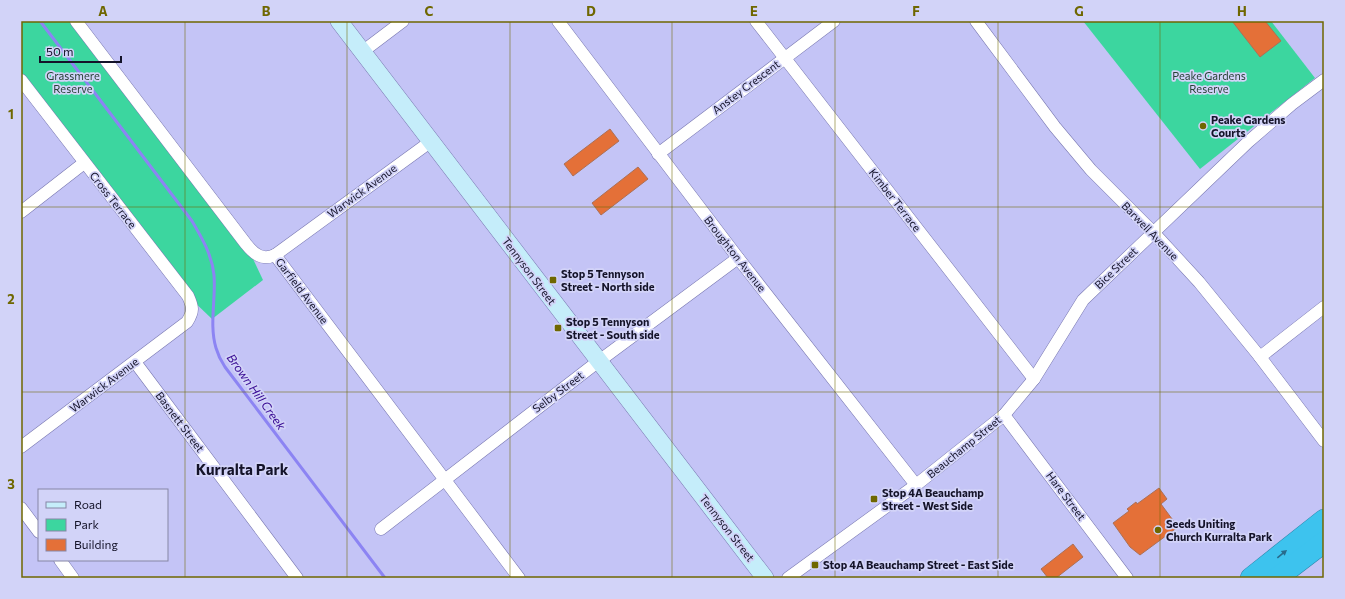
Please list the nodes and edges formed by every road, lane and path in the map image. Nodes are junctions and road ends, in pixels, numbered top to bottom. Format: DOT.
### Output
graph roads {
  1 [pos="76,21"];
  2 [pos="338,21"];
  3 [pos="403,21"];
  4 [pos="558,21"];
  5 [pos="756,21"];
  6 [pos="834,21"];
  7 [pos="976,21"];
  8 [pos="362,52"];
  9 [pos="785,58"];
  10 [pos="21,80"];
  11 [pos="1324,80"];
  12 [pos="430,142"];
  13 [pos="658,154"];
  14 [pos="84,163"];
  15 [pos="21,212"];
  16 [pos="1153,232"];
  17 [pos="275,255"];
  18 [pos="738,258"];
  19 [pos="1324,307"];
  20 [pos="187,322"];
  21 [pos="1260,357"];
  22 [pos="135,362"];
  23 [pos="598,362"];
  24 [pos="1034,379"];
  25 [pos="1004,415"];
  26 [pos="1324,441"];
  27 [pos="21,447"];
  28 [pos="444,479"];
  29 [pos="916,485"];
  30 [pos="21,508"];
  31 [pos="1324,520"];
  32 [pos="381,529"];
  33 [pos="38,531"];
  34 [pos="1324,542"];
  35 [pos="61,561"];
  36 [pos="73,578"];
  37 [pos="297,578"];
  38 [pos="519,578"];
  39 [pos="765,578"];
  40 [pos="788,578"];
  41 [pos="1127,578"];
  42 [pos="1251,578"];
  43 [pos="1277,578"];
  1 -- 17 [label="street, Garfield Avenue"];
  2 -- 8 [label="street, Tennyson Street"];
  3 -- 8 [label="street"];
  4 -- 13 [label="street, Broughton Avenue"];
  5 -- 9 [label="street, Kimber Terrace"];
  6 -- 9 [label="street, Anstey Crescent"];
  7 -- 16 [label="street, Barwell Avenue"];
  8 -- 12 [label="street, Tennyson Street"];
  9 -- 13 [label="street, Anstey Crescent"];
  9 -- 24 [label="street, Kimber Terrace"];
  10 -- 14 [label="street, Cross Terrace"];
  11 -- 16 [label="street, Bice Street"];
  12 -- 17 [label="street, Warwick Avenue"];
  12 -- 23 [label="street, Tennyson Street"];
  13 -- 18 [label="street, Broughton Avenue"];
  14 -- 15 [label="street"];
  14 -- 20 [label="street, Cross Terrace"];
  16 -- 21 [label="street, Barwell Avenue"];
  16 -- 24 [label="street, Bice Street"];
  17 -- 28 [label="street, Garfield Avenue"];
  18 -- 23 [label="street, Selby Street"];
  18 -- 29 [label="street, Broughton Avenue"];
  19 -- 21 [label="street"];
  20 -- 22 [label="street, Warwick Avenue"];
  21 -- 26 [label="street, Barwell Avenue"];
  22 -- 27 [label="street, Warwick Avenue"];
  22 -- 37 [label="street, Basnett Street"];
  23 -- 28 [label="street, Selby Street"];
  23 -- 39 [label="street, Tennyson Street"];
  24 -- 25 [label="street, Bice Street"];
  25 -- 29 [label="street, Beauchamp Street"];
  25 -- 41 [label="street, Hare Street"];
  28 -- 32 [label="street, Selby Street"];
  28 -- 38 [label="street, Garfield Avenue"];
  29 -- 40 [label="street, Beauchamp Street"];
  30 -- 33 [label="street"];
  42 -- 31 [label="highway, one-way"];
  34 -- 43 [label="highway"];
  35 -- 36 [label="street"];
}
